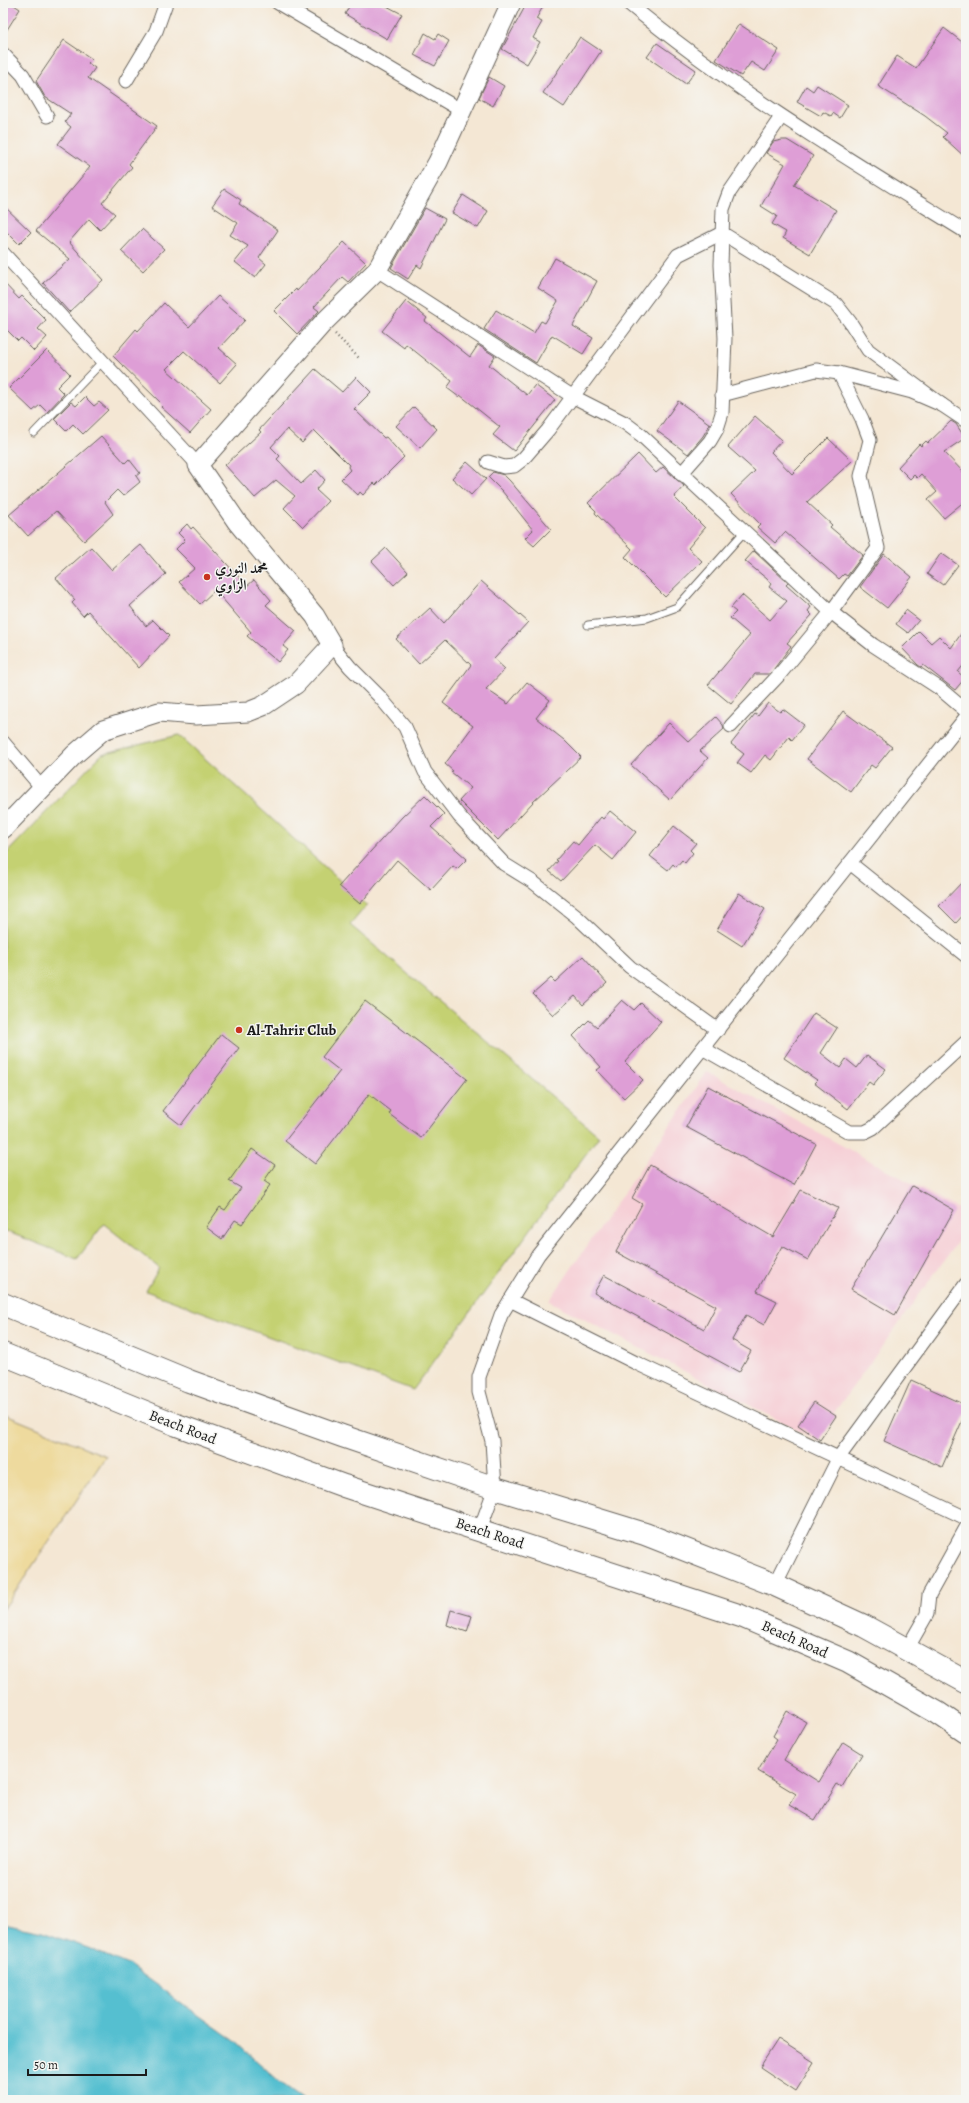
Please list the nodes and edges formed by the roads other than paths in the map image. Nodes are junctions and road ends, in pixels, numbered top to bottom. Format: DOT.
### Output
graph roads {
  1 [pos="166,3"];
  2 [pos="278,3"];
  3 [pos="511,3"];
  4 [pos="628,3"];
  5 [pos="3,54"];
  6 [pos="126,81"];
  7 [pos="462,111"];
  8 [pos="47,116"];
  9 [pos="781,117"];
  10 [pos="722,232"];
  11 [pos="966,232"];
  12 [pos="3,253"];
  13 [pos="377,270"];
  14 [pos="102,362"];
  15 [pos="839,373"];
  16 [pos="722,395"];
  17 [pos="572,396"];
  18 [pos="942,405"];
  19 [pos="966,421"];
  20 [pos="34,433"];
  21 [pos="488,462"];
  22 [pos="198,465"];
  23 [pos="681,474"];
  24 [pos="745,531"];
  25 [pos="831,612"];
  26 [pos="588,625"];
  27 [pos="332,645"];
  28 [pos="966,711"];
  29 [pos="966,717"];
  30 [pos="730,726"];
  31 [pos="3,742"];
  32 [pos="42,788"];
  33 [pos="3,829"];
  34 [pos="850,863"];
  35 [pos="966,956"];
  36 [pos="718,1030"];
  37 [pos="966,1042"];
  38 [pos="704,1049"];
  39 [pos="964,1290"];
  40 [pos="510,1300"];
  41 [pos="3,1304"];
  42 [pos="3,1354"];
  43 [pos="839,1457"];
  44 [pos="495,1488"];
  45 [pos="966,1518"];
  46 [pos="966,1528"];
  47 [pos="480,1529"];
  48 [pos="775,1584"];
  49 [pos="907,1649"];
  50 [pos="966,1682"];
  51 [pos="966,1732"];
  1 -- 6 [label="street"];
  2 -- 7 [label="street"];
  3 -- 7 [label="street"];
  4 -- 9 [label="street"];
  5 -- 8 [label="street"];
  7 -- 13 [label="street"];
  9 -- 10 [label="street"];
  9 -- 11 [label="street"];
  10 -- 16 [label="street"];
  10 -- 17 [label="street"];
  10 -- 18 [label="street"];
  12 -- 14 [label="street"];
  13 -- 17 [label="street"];
  13 -- 22 [label="street"];
  14 -- 20 [label="lane"];
  14 -- 22 [label="street"];
  15 -- 16 [label="street"];
  15 -- 18 [label="street"];
  15 -- 25 [label="street"];
  16 -- 23 [label="street"];
  17 -- 21 [label="street"];
  17 -- 23 [label="street"];
  18 -- 19 [label="street"];
  22 -- 27 [label="street"];
  23 -- 24 [label="street"];
  24 -- 25 [label="street"];
  24 -- 26 [label="lane"];
  25 -- 28 [label="street"];
  25 -- 30 [label="street"];
  27 -- 32 [label="street"];
  27 -- 36 [label="street"];
  29 -- 34 [label="street"];
  31 -- 32 [label="street"];
  32 -- 33 [label="street"];
  34 -- 35 [label="street"];
  34 -- 36 [label="street"];
  36 -- 38 [label="street"];
  37 -- 38 [label="street"];
  38 -- 40 [label="street"];
  39 -- 43 [label="street"];
  40 -- 43 [label="street"];
  40 -- 44 [label="street"];
  41 -- 44 [label="highway"];
  42 -- 47 [label="highway, Beach Road"];
  43 -- 45 [label="street"];
  43 -- 48 [label="street"];
  44 -- 47 [label="street"];
  44 -- 48 [label="highway"];
  46 -- 49 [label="street"];
  47 -- 51 [label="highway, Beach Road"];
  48 -- 49 [label="highway"];
  49 -- 50 [label="highway"];
}
